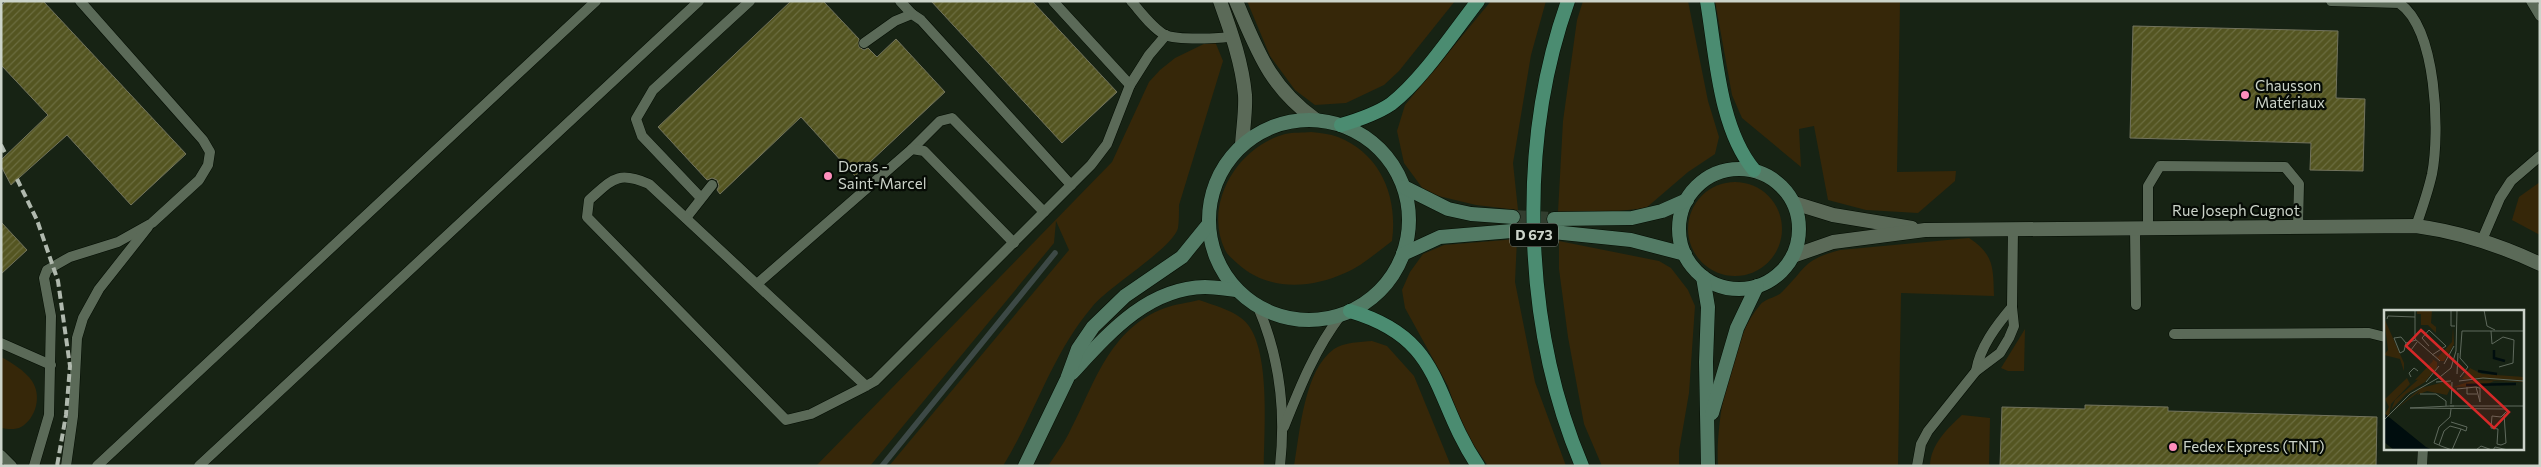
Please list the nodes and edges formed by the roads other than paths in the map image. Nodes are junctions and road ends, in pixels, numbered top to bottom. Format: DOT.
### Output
graph roads {
  1 [pos="80,1"];
  2 [pos="596,1"];
  3 [pos="698,1"];
  4 [pos="750,1"];
  5 [pos="900,1"];
  6 [pos="1053,1"];
  7 [pos="1131,1"];
  8 [pos="1220,1"];
  9 [pos="1236,1"];
  10 [pos="1478,1"];
  11 [pos="1568,1"];
  12 [pos="1707,1"];
  13 [pos="2331,1"];
  14 [pos="2531,1"];
  15 [pos="2345,2"];
  16 [pos="2406,5"];
  17 [pos="912,14"];
  18 [pos="2540,16"];
  19 [pos="1166,36"];
  20 [pos="1232,36"];
  21 [pos="864,43"];
  22 [pos="1130,85"];
  23 [pos="1316,120"];
  24 [pos="1341,125"];
  25 [pos="1242,145"];
  26 [pos="912,149"];
  27 [pos="2540,156"];
  28 [pos="1754,170"];
  29 [pos="712,185"];
  30 [pos="1071,185"];
  31 [pos="1404,187"];
  32 [pos="700,197"];
  33 [pos="1687,200"];
  34 [pos="1794,203"];
  35 [pos="1044,212"];
  36 [pos="686,218"];
  37 [pos="152,223"];
  38 [pos="1208,225"];
  39 [pos="2416,226"];
  40 [pos="2298,227"];
  41 [pos="2141,228"];
  42 [pos="2013,229"];
  43 [pos="1925,230"];
  44 [pos="2482,240"];
  45 [pos="1014,243"];
  46 [pos="1403,254"];
  47 [pos="1685,254"];
  48 [pos="1793,256"];
  49 [pos="2540,264"];
  50 [pos="1703,277"];
  51 [pos="757,284"];
  52 [pos="1757,286"];
  53 [pos="1236,290"];
  54 [pos="2136,305"];
  55 [pos="2012,306"];
  56 [pos="1258,307"];
  57 [pos="1346,313"];
  58 [pos="2174,334"];
  59 [pos="2384,337"];
  60 [pos="1,343"];
  61 [pos="51,365"];
  62 [pos="1976,372"];
  63 [pos="1067,380"];
  64 [pos="866,386"];
  65 [pos="1284,428"];
  66 [pos="1708,430"];
  67 [pos="2423,450"];
  68 [pos="1,454"];
  69 [pos="12,466"];
  70 [pos="34,466"];
  71 [pos="66,466"];
  72 [pos="97,466"];
  73 [pos="199,466"];
  74 [pos="1025,466"];
  75 [pos="1280,466"];
  76 [pos="1478,466"];
  77 [pos="1582,466"];
  78 [pos="1708,466"];
  79 [pos="1917,466"];
  80 [pos="2422,466"];
  1 -- 37 [label="lane"];
  2 -- 72 [label="lane"];
  3 -- 73 [label="lane"];
  4 -- 32 [label="lane"];
  5 -- 17 [label="lane"];
  6 -- 22 [label="lane"];
  7 -- 19 [label="lane"];
  8 -- 20 [label="street"];
  9 -- 23 [label="street"];
  10 -- 24 [label="main road"];
  11 -- 77 [label="main road, D 673"];
  12 -- 28 [label="main road"];
  13 -- 15 [label="lane"];
  14 -- 18 [label="lane"];
  15 -- 16 [label="lane"];
  16 -- 39 [label="lane"];
  17 -- 21 [label="lane"];
  17 -- 30 [label="lane"];
  19 -- 20 [label="lane"];
  19 -- 22 [label="lane"];
  20 -- 25 [label="street"];
  22 -- 30 [label="lane"];
  23 -- 24 [label="main road"];
  23 -- 25 [label="main road"];
  24 -- 31 [label="main road"];
  25 -- 38 [label="main road"];
  26 -- 35 [label="lane"];
  26 -- 45 [label="lane"];
  26 -- 51 [label="lane"];
  27 -- 44 [label="lane"];
  28 -- 33 [label="main road"];
  28 -- 34 [label="main road"];
  29 -- 32 [label="lane"];
  30 -- 35 [label="lane"];
  31 -- 46 [label="main road"];
  31 -- 46 [label="main road"];
  32 -- 36 [label="lane"];
  33 -- 47 [label="main road"];
  33 -- 47 [label="main road"];
  34 -- 43 [label="street, Rue Joseph Cugnot"];
  34 -- 48 [label="main road"];
  35 -- 45 [label="lane"];
  36 -- 51 [label="lane"];
  36 -- 64 [label="lane"];
  37 -- 61 [label="lane"];
  37 -- 71 [label="lane"];
  38 -- 53 [label="main road"];
  38 -- 63 [label="main road"];
  39 -- 40 [label="street, Rue Joseph Cugnot"];
  39 -- 44 [label="street, Rue Joseph Cugnot"];
  40 -- 41 [label="street, Rue Joseph Cugnot"];
  40 -- 41 [label="lane"];
  41 -- 42 [label="street, Rue Joseph Cugnot"];
  41 -- 54 [label="lane"];
  42 -- 43 [label="street, Rue Joseph Cugnot"];
  42 -- 55 [label="lane"];
  43 -- 48 [label="street, Rue Joseph Cugnot"];
  44 -- 49 [label="street, Rue Joseph Cugnot"];
  45 -- 64 [label="lane"];
  46 -- 57 [label="main road"];
  47 -- 50 [label="main road"];
  48 -- 52 [label="main road"];
  50 -- 52 [label="main road"];
  50 -- 66 [label="main road"];
  51 -- 64 [label="lane"];
  52 -- 66 [label="main road"];
  53 -- 56 [label="main road"];
  53 -- 63 [label="main road"];
  55 -- 62 [label="lane"];
  55 -- 62 [label="lane"];
  56 -- 57 [label="main road"];
  56 -- 65 [label="lane"];
  57 -- 65 [label="lane"];
  57 -- 76 [label="main road"];
  58 -- 59 [label="lane"];
  60 -- 61 [label="lane"];
  61 -- 70 [label="lane"];
  62 -- 79 [label="lane"];
  63 -- 74 [label="main road"];
  65 -- 75 [label="lane"];
  66 -- 78 [label="main road"];
  67 -- 80 [label="lane"];
  68 -- 69 [label="lane"];
}
